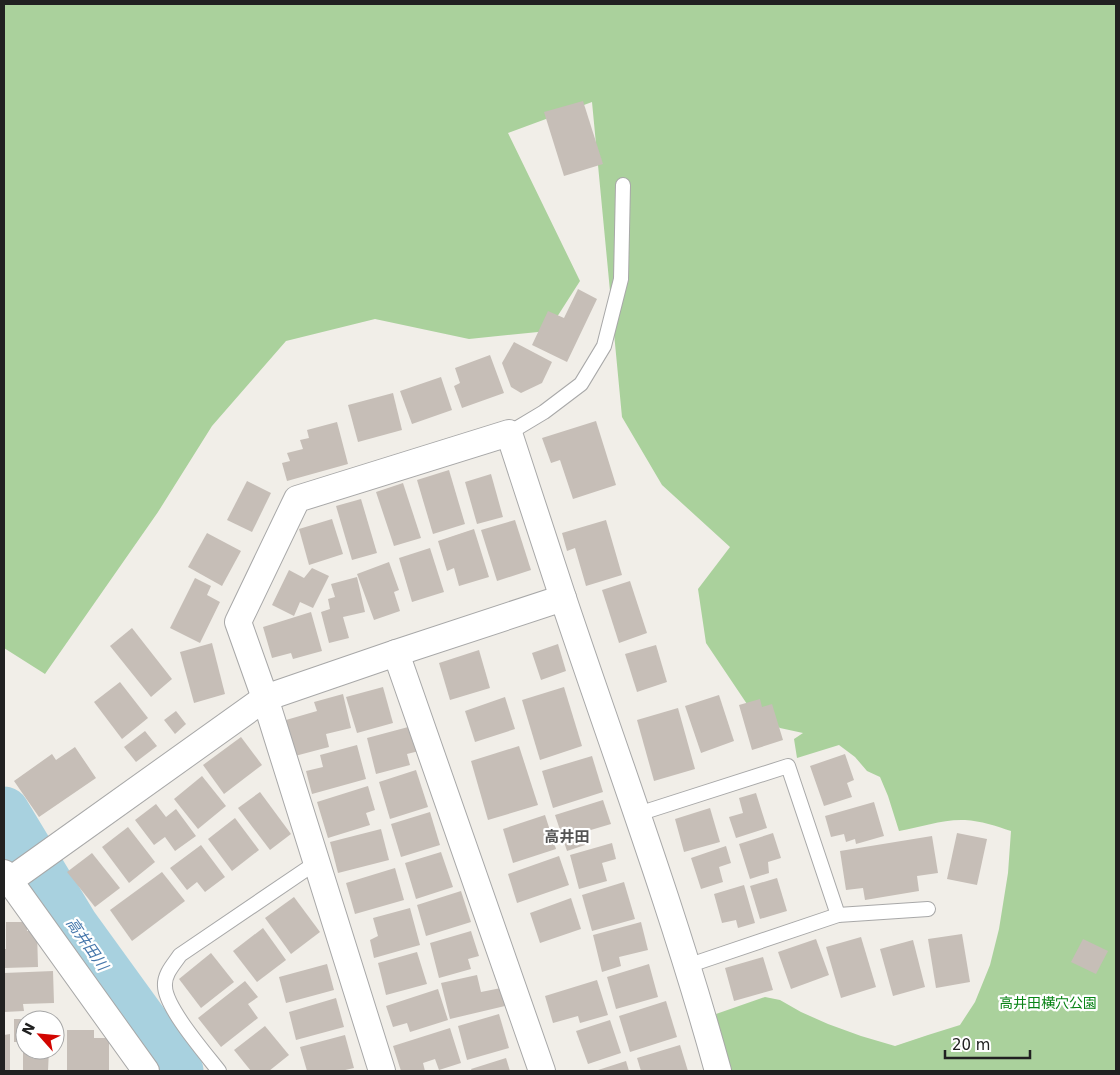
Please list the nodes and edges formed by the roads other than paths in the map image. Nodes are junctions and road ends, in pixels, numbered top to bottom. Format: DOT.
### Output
graph roads {
  1 [pos="623,185"];
  2 [pos="509,434"];
  3 [pos="563,598"];
  4 [pos="396,653"];
  5 [pos="265,698"];
  6 [pos="638,814"];
  7 [pos="316,862"];
  8 [pos="13,875"];
  9 [pos="928,909"];
  10 [pos="838,915"];
  11 [pos="688,966"];
  12 [pos="146,1071"];
  13 [pos="218,1071"];
  14 [pos="382,1071"];
  15 [pos="542,1071"];
  16 [pos="718,1071"];
  1 -- 2 [label="lane"];
  2 -- 3 [label="street"];
  2 -- 5 [label="street"];
  3 -- 4 [label="street"];
  3 -- 6 [label="street"];
  4 -- 5 [label="street"];
  4 -- 15 [label="street"];
  5 -- 7 [label="street"];
  5 -- 8 [label="street"];
  6 -- 10 [label="lane"];
  6 -- 11 [label="street"];
  7 -- 13 [label="lane"];
  7 -- 14 [label="street"];
  8 -- 12 [label="street"];
  9 -- 10 [label="lane"];
  10 -- 11 [label="lane"];
  11 -- 16 [label="street"];
}
